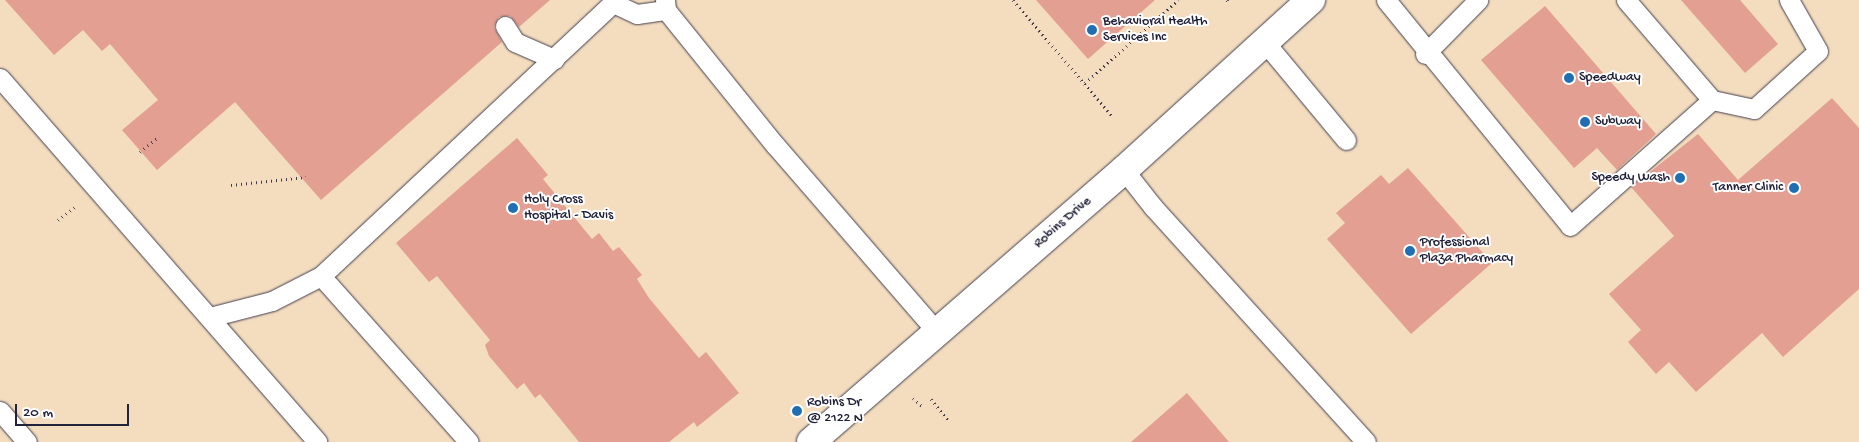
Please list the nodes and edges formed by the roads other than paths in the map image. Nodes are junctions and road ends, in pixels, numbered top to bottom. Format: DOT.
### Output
graph roads {
  1 [pos="1311,0"];
  2 [pos="1386,0"];
  3 [pos="1478,0"];
  4 [pos="1626,0"];
  5 [pos="1789,0"];
  6 [pos="612,2"];
  7 [pos="666,5"];
  8 [pos="505,26"];
  9 [pos="1263,40"];
  10 [pos="1425,54"];
  11 [pos="554,59"];
  12 [pos="0,78"];
  13 [pos="1712,100"];
  14 [pos="1346,140"];
  15 [pos="1124,170"];
  16 [pos="321,276"];
  17 [pos="210,317"];
  18 [pos="937,332"];
  19 [pos="0,411"];
  20 [pos="27,442"];
  21 [pos="318,442"];
  22 [pos="469,442"];
  23 [pos="811,442"];
  24 [pos="1366,442"];
  1 -- 9 [label="street, Robins Drive"];
  2 -- 10 [label="lane"];
  3 -- 10 [label="lane"];
  4 -- 13 [label="lane"];
  5 -- 13 [label="lane"];
  6 -- 7 [label="lane"];
  6 -- 11 [label="lane"];
  7 -- 18 [label="lane"];
  8 -- 11 [label="lane"];
  9 -- 14 [label="lane"];
  9 -- 15 [label="street, Robins Drive"];
  10 -- 13 [label="lane"];
  11 -- 16 [label="lane"];
  12 -- 17 [label="lane"];
  15 -- 18 [label="street, Robins Drive"];
  15 -- 24 [label="lane"];
  16 -- 17 [label="lane"];
  16 -- 22 [label="lane"];
  17 -- 21 [label="lane"];
  18 -- 23 [label="street, Robins Drive"];
  19 -- 20 [label="lane"];
}
